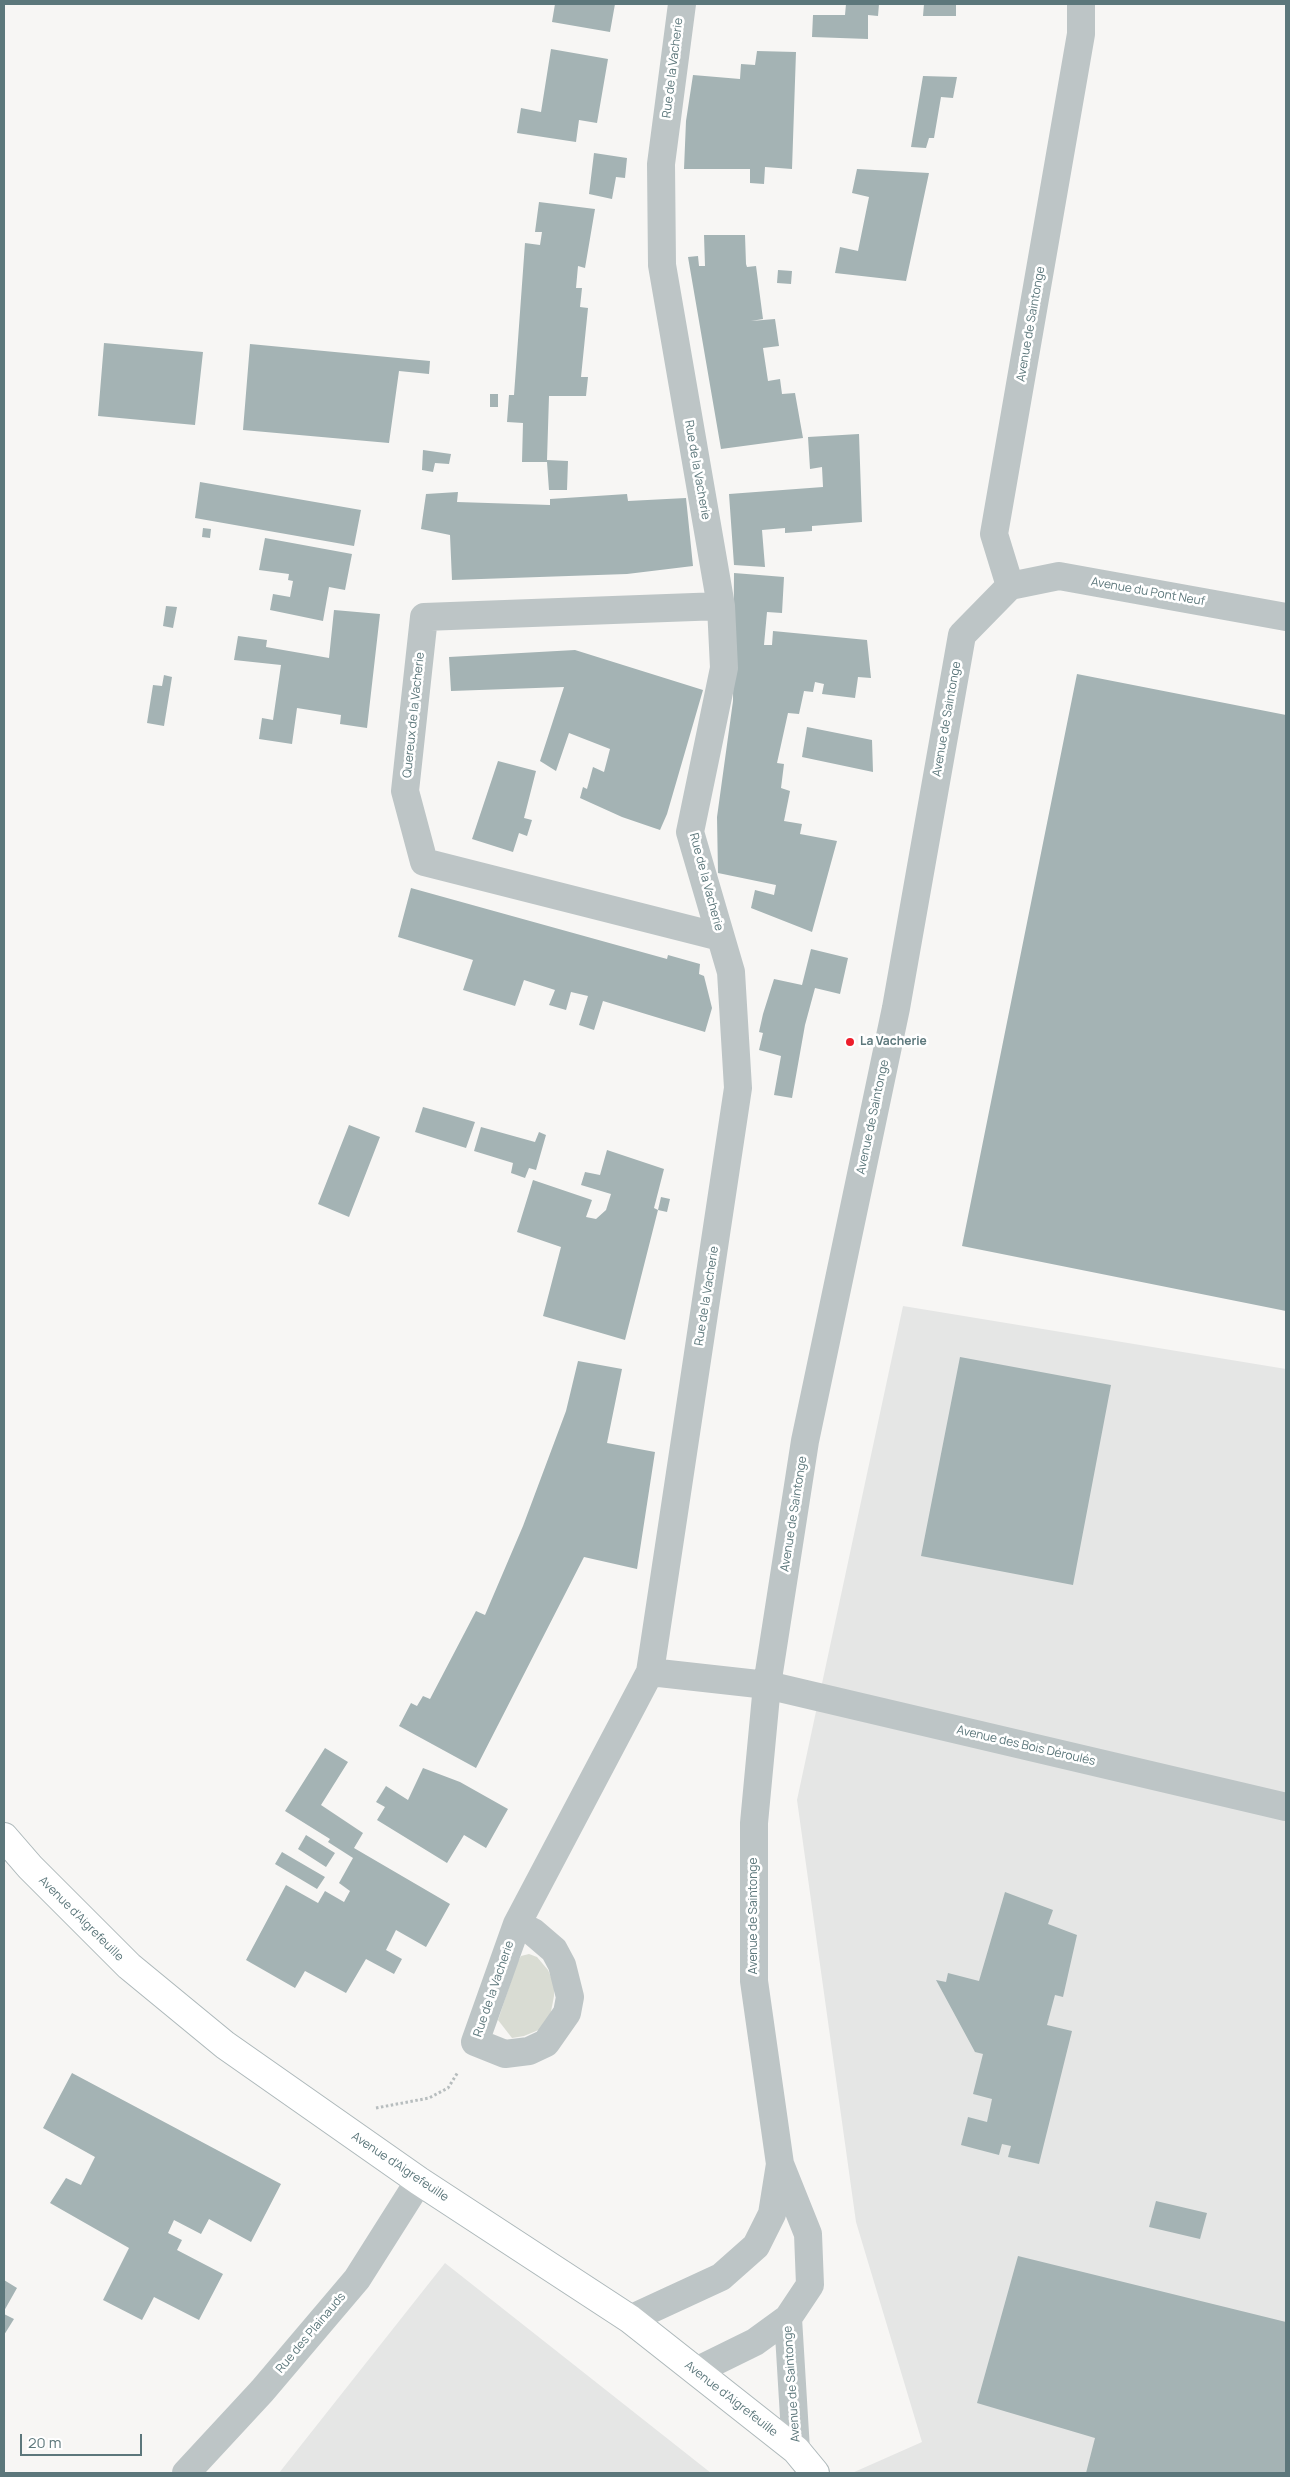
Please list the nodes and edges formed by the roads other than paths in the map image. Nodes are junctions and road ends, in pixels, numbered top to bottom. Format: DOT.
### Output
graph roads {
  1 [pos="682,4"];
  2 [pos="1081,4"];
  3 [pos="1010,586"];
  4 [pos="721,606"];
  5 [pos="1286,617"];
  6 [pos="720,937"];
  7 [pos="650,1672"];
  8 [pos="767,1685"];
  9 [pos="1286,1807"];
  10 [pos="4,1837"];
  11 [pos="517,1924"];
  12 [pos="780,2164"];
  13 [pos="419,2181"];
  14 [pos="630,2318"];
  15 [pos="788,2318"];
  16 [pos="696,2371"];
  17 [pos="796,2450"];
  18 [pos="186,2473"];
  19 [pos="815,2473"];
  1 -- 4 [label="street, Rue de la Vacherie"];
  2 -- 3 [label="street, Avenue de Saintonge"];
  3 -- 5 [label="street, Avenue du Pont Neuf"];
  3 -- 8 [label="street, Avenue de Saintonge"];
  4 -- 6 [label="street, Rue de la Vacherie"];
  4 -- 6 [label="street, Quereux de la Vacherie"];
  6 -- 7 [label="street, Rue de la Vacherie"];
  7 -- 8 [label="street"];
  7 -- 11 [label="street, Rue de la Vacherie"];
  8 -- 9 [label="street, Avenue des Bois Déroulés"];
  8 -- 12 [label="street, Avenue de Saintonge"];
  10 -- 13 [label="main road, Avenue d'Aigrefeuille"];
  11 -- 11 [label="street, Rue de la Vacherie"];
  12 -- 14 [label="street, Avenue de Saintonge"];
  12 -- 15 [label="street, Avenue de Saintonge"];
  13 -- 14 [label="main road, Avenue d'Aigrefeuille"];
  13 -- 18 [label="street, Rue des Plainauds"];
  14 -- 16 [label="main road, Avenue d'Aigrefeuille"];
  15 -- 16 [label="street, Avenue de Saintonge"];
  15 -- 17 [label="street, Avenue de Saintonge"];
  16 -- 17 [label="main road, Avenue d'Aigrefeuille"];
  17 -- 19 [label="main road, Avenue d'Aigrefeuille"];
}
